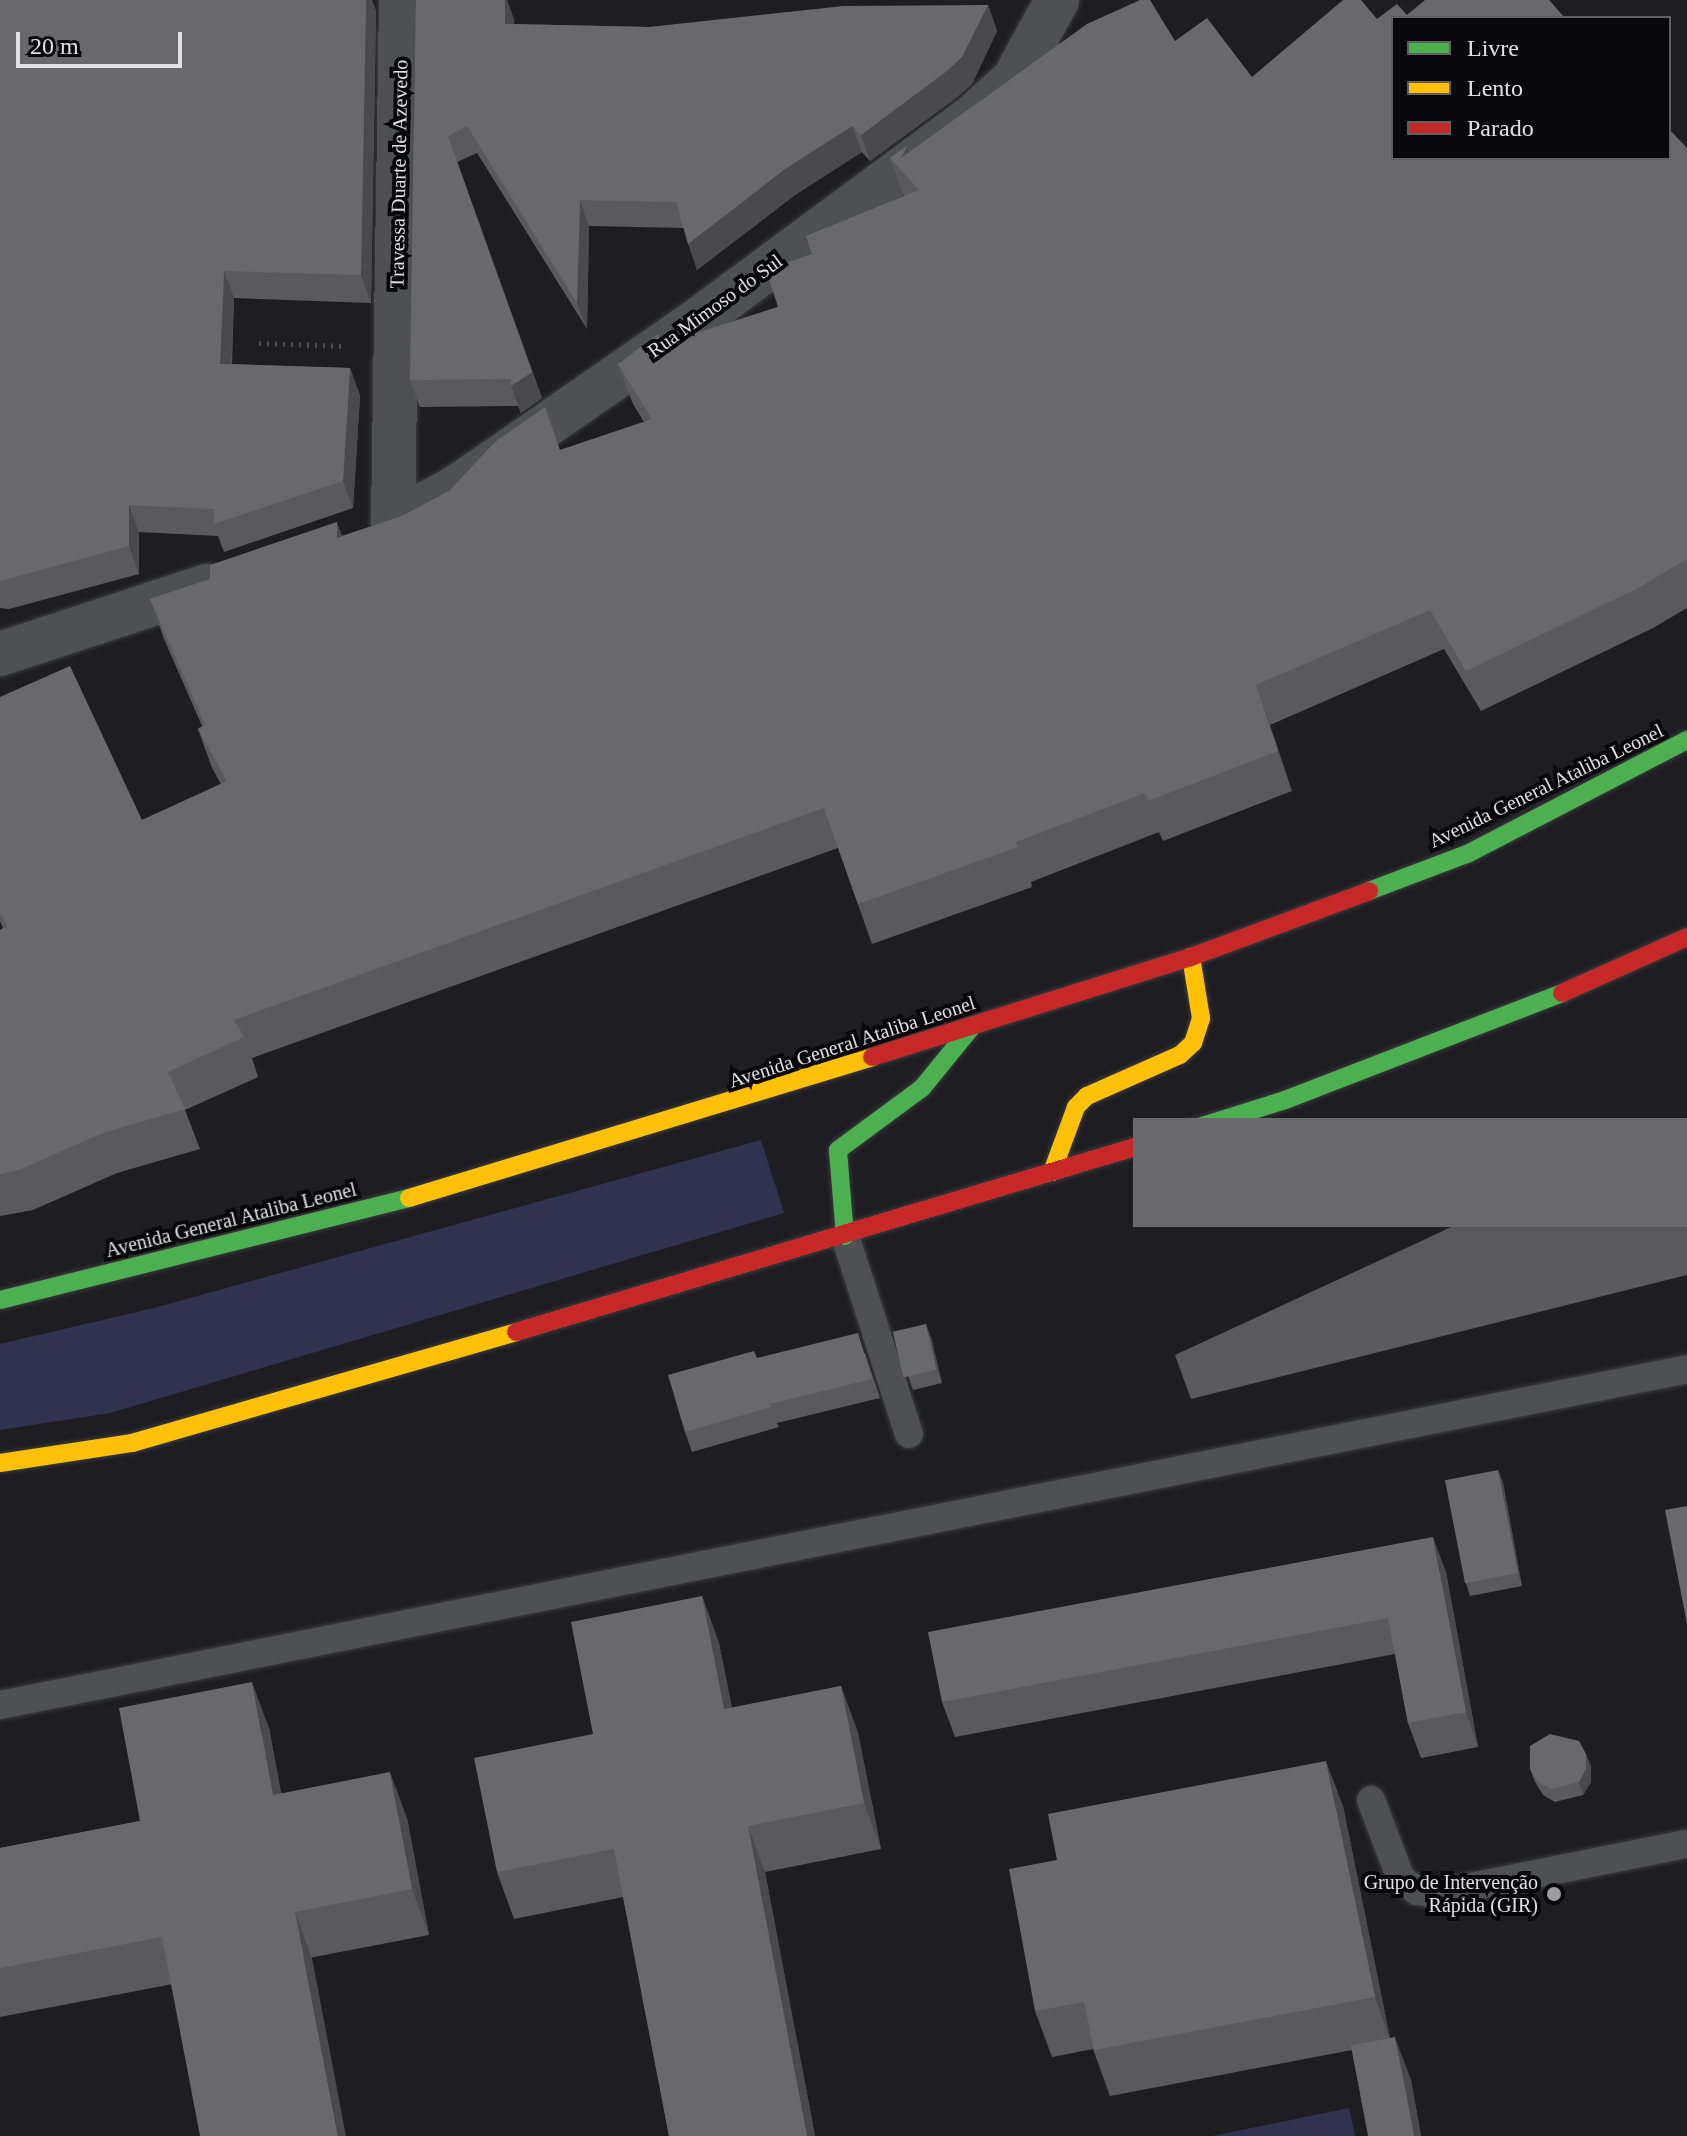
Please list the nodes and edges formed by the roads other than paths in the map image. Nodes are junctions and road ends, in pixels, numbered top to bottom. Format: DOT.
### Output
graph roads {
  1 [pos="401,0"];
  2 [pos="1057,0"];
  3 [pos="393,521"];
  4 [pos="349,537"];
  5 [pos="244,573"];
  6 [pos="0,654"];
  7 [pos="1687,740"];
  8 [pos="1687,937"];
  9 [pos="1191,957"];
  10 [pos="971,1028"];
  11 [pos="1052,1172"];
  12 [pos="845,1236"];
  13 [pos="0,1300"];
  14 [pos="1687,1369"];
  15 [pos="909,1434"];
  16 [pos="0,1463"];
  17 [pos="0,1705"];
  18 [pos="1371,1800"];
  19 [pos="1687,1844"];
  1 -- 3 [label="street, Travessa Duarte de Azevedo"];
  2 -- 3 [label="street, Rua Mimoso do Sul"];
  3 -- 4 [label="street, Rua Mimoso do Sul"];
  5 -- 6 [label="street"];
  7 -- 9 [label="main road, Avenida General Ataliba Leonel"];
  8 -- 11 [label="main road"];
  9 -- 10 [label="main road, Avenida General Ataliba Leonel"];
  9 -- 11 [label="main road"];
  10 -- 12 [label="main road"];
  10 -- 13 [label="main road, Avenida General Ataliba Leonel"];
  11 -- 12 [label="main road"];
  12 -- 15 [label="lane"];
  12 -- 16 [label="main road"];
  14 -- 17 [label="lane"];
  18 -- 19 [label="lane"];
}
